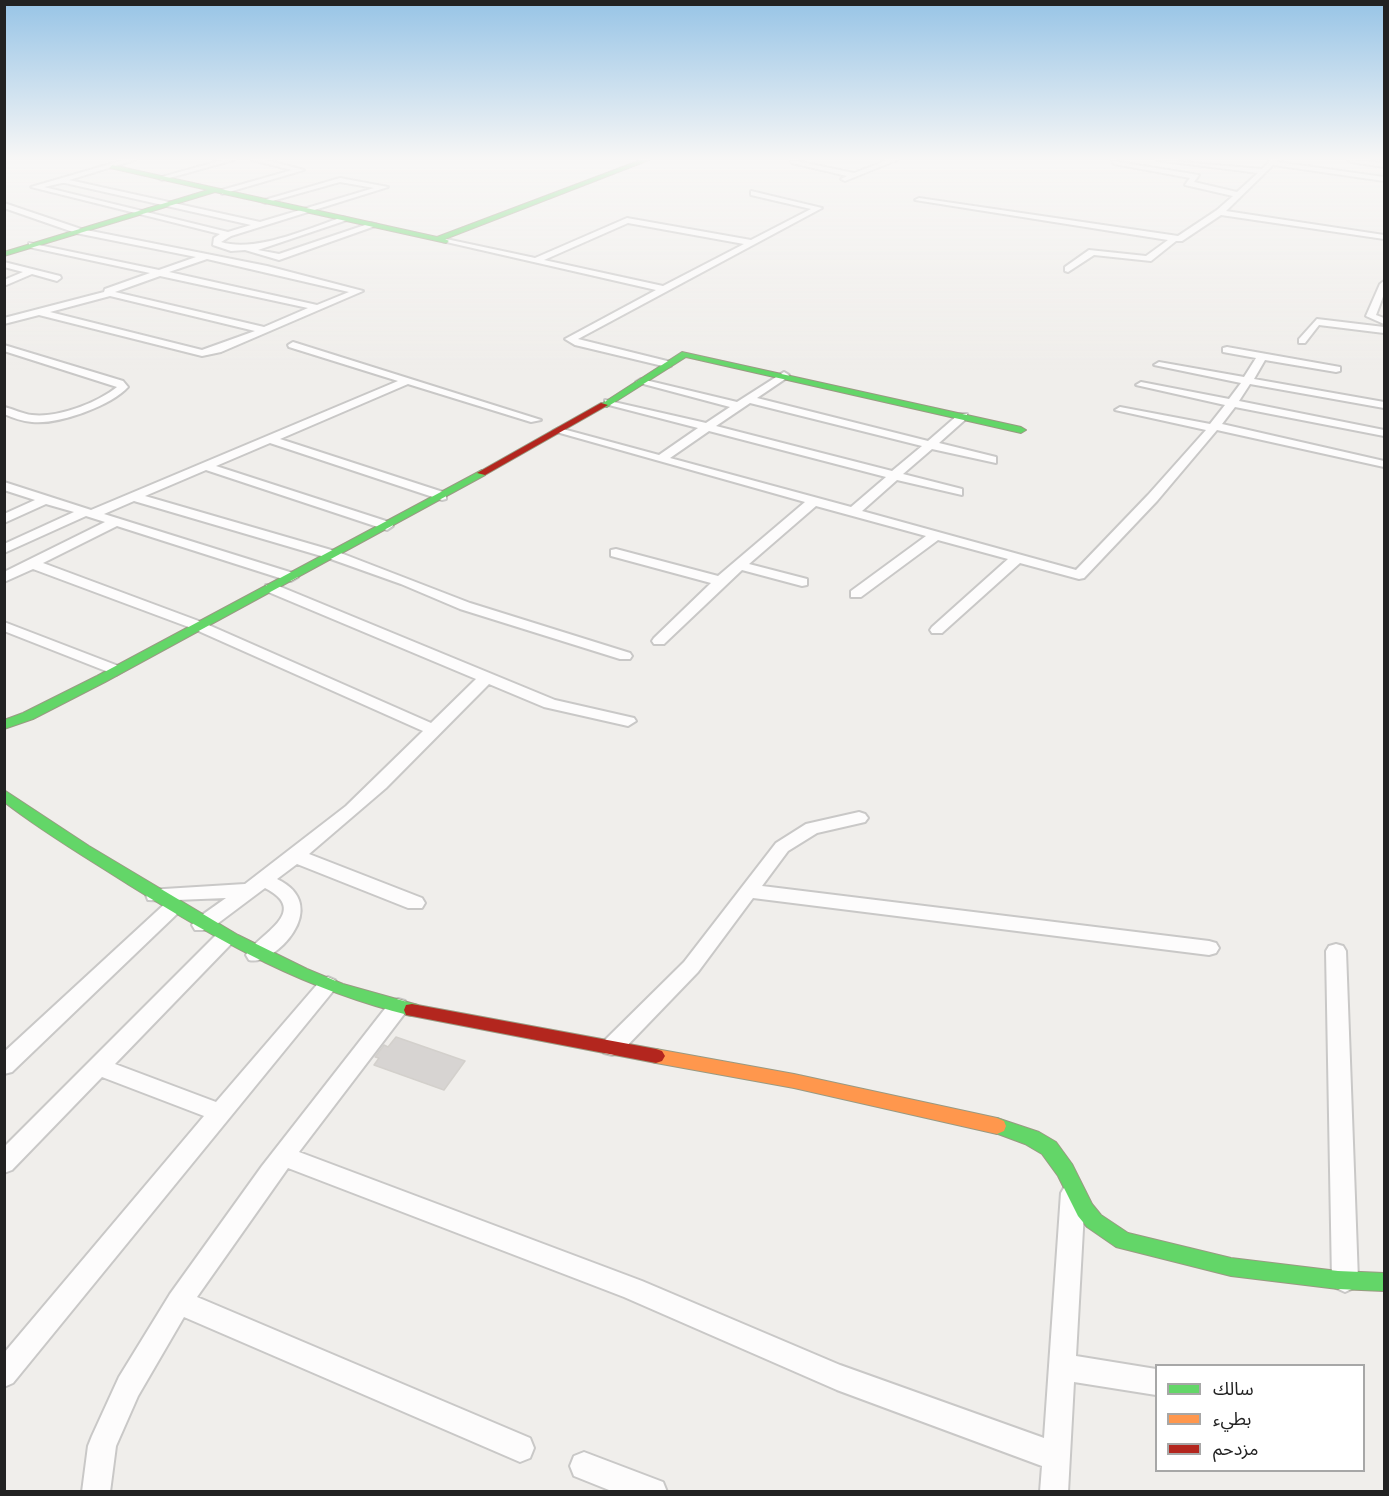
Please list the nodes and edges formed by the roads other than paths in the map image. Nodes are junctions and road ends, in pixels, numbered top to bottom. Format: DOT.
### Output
graph roads {
  1 [pos="76,230"];
  2 [pos="83,230"];
  3 [pos="210,230"];
  4 [pos="243,230"];
  5 [pos="312,230"];
  6 [pos="360,230"];
  7 [pos="396,230"];
  8 [pos="468,230"];
  9 [pos="603,230"];
  10 [pos="679,230"];
  11 [pos="777,230"];
  12 [pos="1114,230"];
  13 [pos="1196,230"];
  14 [pos="1337,230"];
  15 [pos="79,231"];
  16 [pos="228,234"];
  17 [pos="1384,237"];
  18 [pos="1174,239"];
  19 [pos="442,240"];
  20 [pos="753,243"];
  21 [pos="32,245"];
  22 [pos="261,246"];
  23 [pos="4,254"];
  24 [pos="207,256"];
  25 [pos="537,260"];
  26 [pos="4,264"];
  27 [pos="1068,269"];
  28 [pos="32,271"];
  29 [pos="163,273"];
  30 [pos="57,278"];
  31 [pos="4,283"];
  32 [pos="1384,284"];
  33 [pos="664,289"];
  34 [pos="102,293"];
  35 [pos="320,308"];
  36 [pos="40,312"];
  37 [pos="4,321"];
  38 [pos="1384,321"];
  39 [pos="264,330"];
  40 [pos="1384,330"];
  41 [pos="292,345"];
  42 [pos="4,348"];
  43 [pos="1227,350"];
  44 [pos="1262,356"];
  45 [pos="1289,361"];
  46 [pos="668,364"];
  47 [pos="1159,365"];
  48 [pos="1336,369"];
  49 [pos="784,375"];
  50 [pos="409,380"];
  51 [pos="1249,381"];
  52 [pos="641,382"];
  53 [pos="1141,385"];
  54 [pos="609,402"];
  55 [pos="745,403"];
  56 [pos="1230,404"];
  57 [pos="1384,405"];
  58 [pos="4,410"];
  59 [pos="1120,410"];
  60 [pos="963,416"];
  61 [pos="535,420"];
  62 [pos="710,427"];
  63 [pos="1213,427"];
  64 [pos="559,430"];
  65 [pos="1021,430"];
  66 [pos="1384,433"];
  67 [pos="270,439"];
  68 [pos="933,445"];
  69 [pos="661,459"];
  70 [pos="992,460"];
  71 [pos="1384,464"];
  72 [pos="205,466"];
  73 [pos="896,476"];
  74 [pos="4,486"];
  75 [pos="958,492"];
  76 [pos="442,496"];
  77 [pos="134,497"];
  78 [pos="46,499"];
  79 [pos="814,501"];
  80 [pos="853,512"];
  81 [pos="89,513"];
  82 [pos="4,519"];
  83 [pos="117,521"];
  84 [pos="387,526"];
  85 [pos="936,535"];
  86 [pos="7,545"];
  87 [pos="616,553"];
  88 [pos="333,555"];
  89 [pos="1017,558"];
  90 [pos="32,564"];
  91 [pos="739,565"];
  92 [pos="291,577"];
  93 [pos="4,578"];
  94 [pos="722,581"];
  95 [pos="802,582"];
  96 [pos="271,588"];
  97 [pos="856,594"];
  98 [pos="4,626"];
  99 [pos="200,626"];
  100 [pos="937,630"];
  101 [pos="659,641"];
  102 [pos="625,656"];
  103 [pos="116,670"];
  104 [pos="486,678"];
  105 [pos="628,721"];
  106 [pos="4,725"];
  107 [pos="433,730"];
  108 [pos="4,794"];
  109 [pos="860,818"];
  110 [pos="295,856"];
  111 [pos="257,885"];
  112 [pos="747,891"];
  113 [pos="164,901"];
  114 [pos="415,903"];
  115 [pos="202,925"];
  116 [pos="225,938"];
  117 [pos="1209,948"];
  118 [pos="1336,951"];
  119 [pos="256,955"];
  120 [pos="328,985"];
  121 [pos="398,1007"];
  122 [pos="612,1047"];
  123 [pos="4,1066"];
  124 [pos="98,1067"];
  125 [pos="221,1113"];
  126 [pos="285,1156"];
  127 [pos="4,1163"];
  128 [pos="1073,1187"];
  129 [pos="1345,1280"];
  130 [pos="1384,1282"];
  131 [pos="179,1302"];
  132 [pos="1061,1366"];
  133 [pos="4,1374"];
  134 [pos="1155,1382"];
  135 [pos="520,1448"];
  136 [pos="1056,1456"];
  137 [pos="584,1466"];
  138 [pos="96,1491"];
  139 [pos="652,1491"];
  140 [pos="1054,1491"];
  1 -- 15 [label="street"];
  2 -- 15 [label="street"];
  3 -- 16 [label="street"];
  4 -- 16 [label="street"];
  5 -- 22 [label="street"];
  6 -- 22 [label="street"];
  7 -- 19 [label="street"];
  8 -- 19 [label="street"];
  9 -- 25 [label="street"];
  10 -- 20 [label="street"];
  11 -- 20 [label="street"];
  12 -- 18 [label="street"];
  13 -- 18 [label="street"];
  14 -- 17 [label="street"];
  15 -- 21 [label="street"];
  15 -- 24 [label="street"];
  16 -- 22 [label="street"];
  18 -- 27 [label="street"];
  19 -- 25 [label="street"];
  20 -- 33 [label="street"];
  21 -- 23 [label="street"];
  21 -- 29 [label="street"];
  24 -- 29 [label="street"];
  24 -- 35 [label="street"];
  25 -- 33 [label="street"];
  26 -- 28 [label="street"];
  28 -- 30 [label="street"];
  28 -- 31 [label="street"];
  29 -- 34 [label="street"];
  29 -- 35 [label="street"];
  32 -- 38 [label="street"];
  33 -- 46 [label="street"];
  34 -- 36 [label="street"];
  34 -- 39 [label="street"];
  35 -- 39 [label="street"];
  36 -- 37 [label="street"];
  36 -- 39 [label="street"];
  40 -- 45 [label="street"];
  41 -- 50 [label="street"];
  42 -- 58 [label="street"];
  43 -- 44 [label="street"];
  44 -- 45 [label="street"];
  44 -- 51 [label="street"];
  45 -- 48 [label="street"];
  46 -- 49 [label="street"];
  46 -- 52 [label="street"];
  47 -- 51 [label="street"];
  49 -- 55 [label="street"];
  49 -- 60 [label="street"];
  50 -- 61 [label="street"];
  50 -- 67 [label="street"];
  51 -- 56 [label="street"];
  51 -- 57 [label="street"];
  52 -- 54 [label="street"];
  52 -- 55 [label="street"];
  53 -- 56 [label="street"];
  54 -- 62 [label="street"];
  54 -- 64 [label="street"];
  55 -- 62 [label="street"];
  55 -- 68 [label="street"];
  56 -- 63 [label="street"];
  56 -- 66 [label="street"];
  59 -- 63 [label="street"];
  60 -- 65 [label="street"];
  60 -- 68 [label="street"];
  62 -- 69 [label="street"];
  62 -- 73 [label="street"];
  63 -- 71 [label="street"];
  63 -- 89 [label="street"];
  64 -- 69 [label="street"];
  64 -- 76 [label="street"];
  67 -- 72 [label="street"];
  67 -- 76 [label="street"];
  68 -- 70 [label="street"];
  68 -- 73 [label="street"];
  69 -- 79 [label="street"];
  72 -- 77 [label="street"];
  72 -- 84 [label="street"];
  73 -- 75 [label="street"];
  73 -- 80 [label="street"];
  74 -- 78 [label="street"];
  76 -- 84 [label="street"];
  77 -- 81 [label="street"];
  77 -- 88 [label="street"];
  78 -- 81 [label="street"];
  78 -- 82 [label="street"];
  79 -- 80 [label="street"];
  79 -- 91 [label="street"];
  80 -- 85 [label="street"];
  81 -- 83 [label="street"];
  81 -- 86 [label="street"];
  83 -- 90 [label="street"];
  83 -- 92 [label="street"];
  84 -- 88 [label="street"];
  85 -- 89 [label="street"];
  85 -- 97 [label="street"];
  87 -- 94 [label="street"];
  88 -- 92 [label="street"];
  88 -- 102 [label="street"];
  89 -- 100 [label="street"];
  90 -- 93 [label="street"];
  90 -- 99 [label="street"];
  91 -- 94 [label="street"];
  91 -- 95 [label="street"];
  92 -- 96 [label="street"];
  94 -- 101 [label="street"];
  96 -- 99 [label="street"];
  96 -- 104 [label="street"];
  98 -- 103 [label="street"];
  99 -- 103 [label="street"];
  99 -- 107 [label="street"];
  103 -- 106 [label="street"];
  104 -- 105 [label="street"];
  104 -- 107 [label="street"];
  107 -- 110 [label="street"];
  108 -- 113 [label="street"];
  109 -- 112 [label="street"];
  110 -- 111 [label="street"];
  110 -- 114 [label="street"];
  111 -- 113 [label="street"];
  111 -- 115 [label="street"];
  111 -- 119 [label="street"];
  112 -- 117 [label="street"];
  112 -- 122 [label="street"];
  113 -- 115 [label="street"];
  113 -- 123 [label="street"];
  115 -- 116 [label="street"];
  116 -- 119 [label="street"];
  116 -- 124 [label="street"];
  118 -- 129 [label="street"];
  119 -- 120 [label="street"];
  120 -- 121 [label="street"];
  120 -- 125 [label="street"];
  121 -- 122 [label="street"];
  121 -- 126 [label="street"];
  122 -- 128 [label="street"];
  124 -- 125 [label="street"];
  124 -- 127 [label="street"];
  125 -- 133 [label="street"];
  126 -- 131 [label="street"];
  126 -- 136 [label="street"];
  128 -- 129 [label="street"];
  128 -- 132 [label="street"];
  129 -- 130 [label="street"];
  131 -- 135 [label="street"];
  131 -- 138 [label="street"];
  132 -- 134 [label="street"];
  132 -- 136 [label="street"];
  136 -- 140 [label="street"];
  137 -- 139 [label="street"];
}
